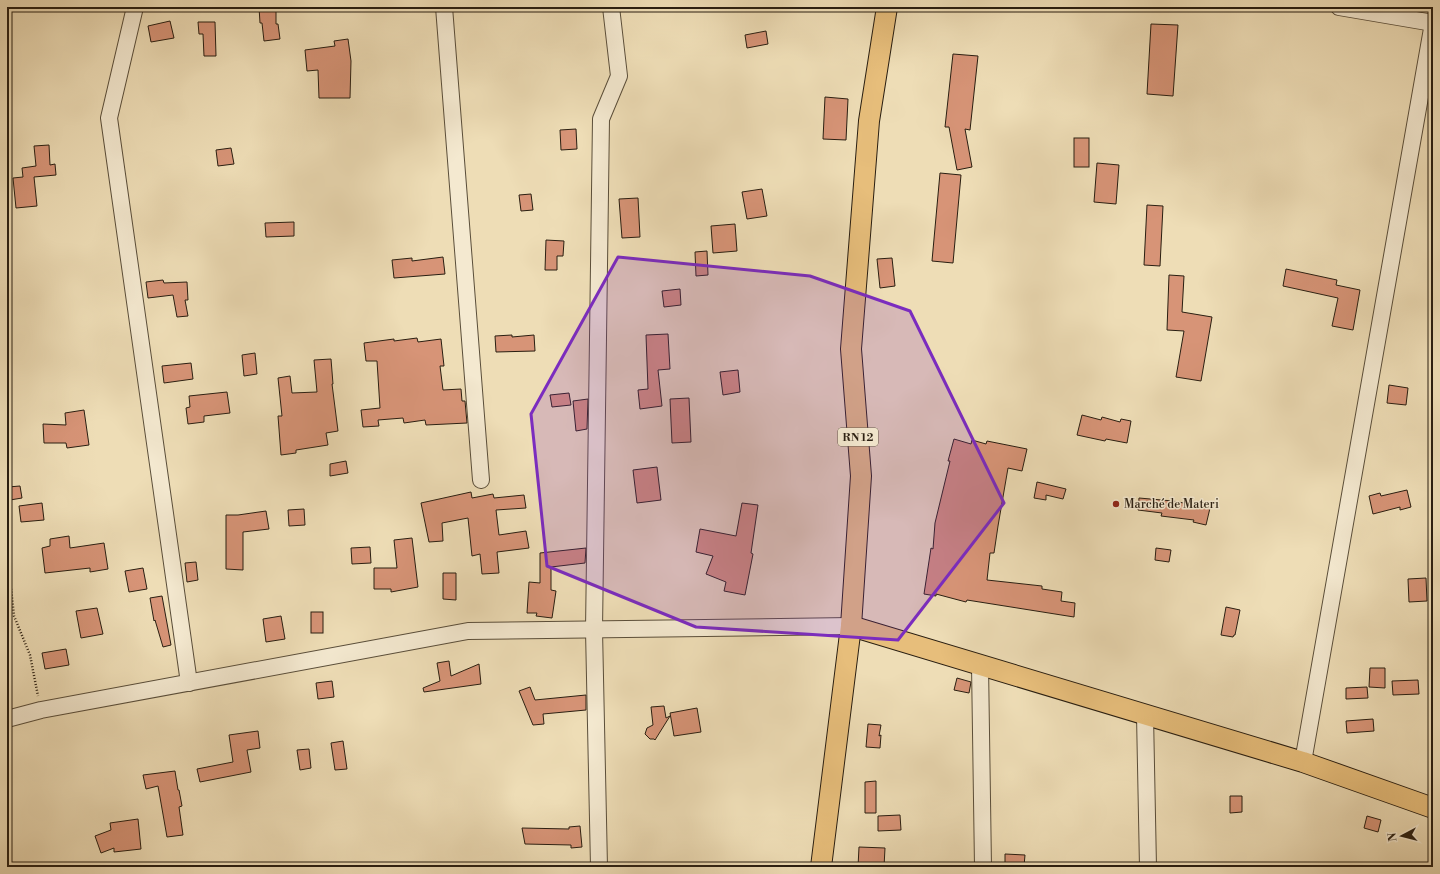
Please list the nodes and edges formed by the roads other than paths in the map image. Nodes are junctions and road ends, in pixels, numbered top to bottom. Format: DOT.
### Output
graph roads {
  1 [pos="134,7"];
  2 [pos="444,7"];
  3 [pos="612,7"];
  4 [pos="887,7"];
  5 [pos="1339,7"];
  6 [pos="1433,23"];
  7 [pos="481,480"];
  8 [pos="851,626"];
  9 [pos="594,630"];
  10 [pos="980,665"];
  11 [pos="189,683"];
  12 [pos="1145,715"];
  13 [pos="7,719"];
  14 [pos="1303,762"];
  15 [pos="1433,808"];
  16 [pos="599,867"];
  17 [pos="821,867"];
  18 [pos="983,867"];
  19 [pos="1148,867"];
  1 -- 11 [label="street"];
  2 -- 7 [label="street"];
  3 -- 9 [label="street"];
  4 -- 8 [label="main road, RN 12"];
  5 -- 6 [label="street"];
  6 -- 14 [label="street"];
  8 -- 9 [label="street"];
  8 -- 10 [label="main road"];
  8 -- 17 [label="main road, RN 12"];
  9 -- 11 [label="street"];
  9 -- 16 [label="street"];
  10 -- 12 [label="main road"];
  10 -- 18 [label="street"];
  11 -- 13 [label="street"];
  12 -- 14 [label="main road"];
  12 -- 19 [label="street"];
  14 -- 15 [label="main road"];
}
